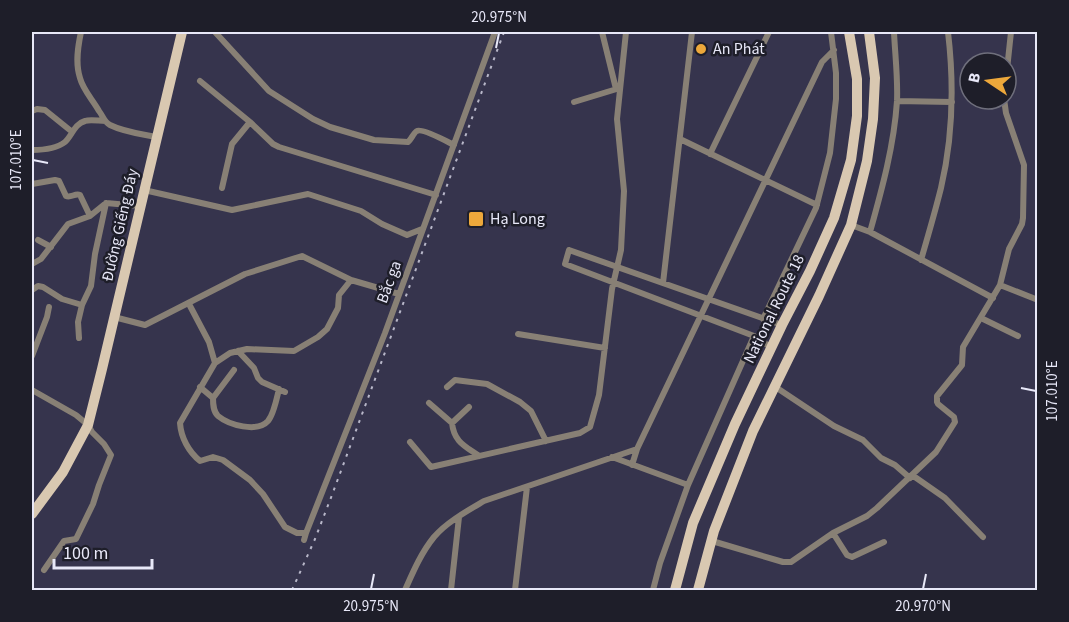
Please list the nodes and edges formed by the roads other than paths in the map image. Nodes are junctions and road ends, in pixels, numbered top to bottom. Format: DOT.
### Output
graph roads {
  1 [pos="81,32"];
  2 [pos="182,32"];
  3 [pos="215,32"];
  4 [pos="495,32"];
  5 [pos="602,32"];
  6 [pos="626,32"];
  7 [pos="692,32"];
  8 [pos="769,32"];
  9 [pos="831,32"];
  10 [pos="849,32"];
  11 [pos="869,32"];
  12 [pos="894,32"];
  13 [pos="948,32"];
  14 [pos="1011,32"];
  15 [pos="834,50"];
  16 [pos="1009,51"];
  17 [pos="200,81"];
  18 [pos="618,89"];
  19 [pos="897,101"];
  20 [pos="574,102"];
  21 [pos="952,102"];
  22 [pos="32,111"];
  23 [pos="1006,111"];
  24 [pos="105,122"];
  25 [pos="250,122"];
  26 [pos="71,131"];
  27 [pos="156,137"];
  28 [pos="680,139"];
  29 [pos="454,145"];
  30 [pos="32,150"];
  31 [pos="710,154"];
  32 [pos="765,180"];
  33 [pos="32,184"];
  34 [pos="222,188"];
  35 [pos="144,190"];
  36 [pos="436,195"];
  37 [pos="106,203"];
  38 [pos="817,205"];
  39 [pos="140,206"];
  40 [pos="90,216"];
  41 [pos="851,225"];
  42 [pos="422,229"];
  43 [pos="870,232"];
  44 [pos="38,240"];
  45 [pos="51,247"];
  46 [pos="921,260"];
  47 [pos="32,264"];
  48 [pos="617,267"];
  49 [pos="351,280"];
  50 [pos="614,282"];
  51 [pos="663,283"];
  52 [pos="1000,285"];
  53 [pos="32,290"];
  54 [pos="399,294"];
  55 [pos="993,298"];
  56 [pos="709,299"];
  57 [pos="1038,300"];
  58 [pos="189,304"];
  59 [pos="82,305"];
  60 [pos="49,307"];
  61 [pos="114,316"];
  62 [pos="701,316"];
  63 [pos="981,318"];
  64 [pos="764,319"];
  65 [pos="782,325"];
  66 [pos="518,334"];
  67 [pos="754,336"];
  68 [pos="1018,336"];
  69 [pos="79,338"];
  70 [pos="605,348"];
  71 [pos="772,348"];
  72 [pos="238,351"];
  73 [pos="32,356"];
  74 [pos="789,356"];
  75 [pos="215,363"];
  76 [pos="234,370"];
  77 [pos="774,386"];
  78 [pos="200,387"];
  79 [pos="447,387"];
  80 [pos="32,390"];
  81 [pos="213,398"];
  82 [pos="429,403"];
  83 [pos="468,407"];
  84 [pos="452,423"];
  85 [pos="88,425"];
  86 [pos="546,441"];
  87 [pos="410,442"];
  88 [pos="637,449"];
  89 [pos="479,456"];
  90 [pos="611,457"];
  91 [pos="632,465"];
  92 [pos="911,477"];
  93 [pos="688,485"];
  94 [pos="527,487"];
  95 [pos="32,514"];
  96 [pos="459,517"];
  97 [pos="833,533"];
  98 [pos="983,537"];
  99 [pos="712,541"];
  100 [pos="884,542"];
  101 [pos="44,570"];
  102 [pos="405,591"];
  103 [pos="450,591"];
  104 [pos="515,591"];
  105 [pos="653,591"];
  106 [pos="675,591"];
  107 [pos="698,591"];
  1 -- 24 [label="street"];
  2 -- 27 [label="main road, Đường Giếng Đáy"];
  3 -- 29 [label="street"];
  4 -- 29 [label="street, Bắc ga"];
  5 -- 18 [label="street"];
  6 -- 18 [label="street"];
  7 -- 28 [label="street"];
  8 -- 31 [label="street"];
  9 -- 15 [label="street"];
  10 -- 65 [label="main road, National Route 18"];
  11 -- 41 [label="main road, National Route 18"];
  12 -- 19 [label="street"];
  13 -- 21 [label="street"];
  14 -- 16 [label="street"];
  15 -- 32 [label="street"];
  15 -- 38 [label="street"];
  17 -- 25 [label="street"];
  18 -- 20 [label="street"];
  18 -- 48 [label="street"];
  19 -- 21 [label="street"];
  19 -- 43 [label="street"];
  21 -- 46 [label="street"];
  22 -- 26 [label="street"];
  23 -- 52 [label="street"];
  24 -- 26 [label="street"];
  24 -- 27 [label="street"];
  25 -- 34 [label="street"];
  25 -- 36 [label="street"];
  26 -- 30 [label="street"];
  27 -- 35 [label="main road, Đường Giếng Đáy"];
  28 -- 31 [label="street"];
  28 -- 51 [label="street"];
  29 -- 36 [label="street, Bắc ga"];
  31 -- 32 [label="street"];
  32 -- 38 [label="street"];
  32 -- 56 [label="street"];
  33 -- 40 [label="street"];
  35 -- 39 [label="main road, Đường Giếng Đáy"];
  35 -- 42 [label="street"];
  36 -- 42 [label="street, Bắc ga"];
  37 -- 39 [label="street"];
  37 -- 40 [label="street"];
  37 -- 59 [label="street"];
  38 -- 64 [label="street"];
  39 -- 61 [label="main road, Đường Giếng Đáy"];
  40 -- 45 [label="street"];
  41 -- 43 [label="street"];
  41 -- 74 [label="main road, National Route 18"];
  42 -- 54 [label="street, Bắc ga"];
  43 -- 46 [label="street"];
  44 -- 45 [label="street"];
  45 -- 47 [label="street"];
  46 -- 55 [label="street"];
  48 -- 50 [label="street"];
  48 -- 50 [label="street"];
  48 -- 51 [label="street"];
  49 -- 54 [label="street"];
  49 -- 58 [label="street"];
  49 -- 72 [label="street"];
  50 -- 62 [label="street"];
  50 -- 70 [label="street"];
  51 -- 56 [label="street"];
  52 -- 55 [label="street"];
  52 -- 57 [label="street"];
  53 -- 59 [label="street"];
  54 -- 78 [label="street, Bắc ga"];
  55 -- 63 [label="street"];
  56 -- 62 [label="street"];
  56 -- 64 [label="street"];
  58 -- 61 [label="street"];
  58 -- 75 [label="street"];
  59 -- 69 [label="street"];
  60 -- 73 [label="street"];
  61 -- 85 [label="main road, Đường Giếng Đáy"];
  62 -- 67 [label="street"];
  62 -- 88 [label="street"];
  63 -- 68 [label="street"];
  63 -- 92 [label="street"];
  64 -- 65 [label="street"];
  65 -- 71 [label="main road, National Route 18"];
  66 -- 70 [label="street"];
  67 -- 71 [label="street"];
  67 -- 93 [label="street"];
  70 -- 86 [label="street"];
  71 -- 74 [label="main road"];
  71 -- 106 [label="main road, National Route 18"];
  72 -- 75 [label="street"];
  72 -- 81 [label="street"];
  74 -- 77 [label="main road, National Route 18"];
  75 -- 78 [label="street"];
  76 -- 81 [label="street"];
  77 -- 92 [label="street"];
  77 -- 99 [label="main road, National Route 18"];
  78 -- 81 [label="street"];
  79 -- 86 [label="street"];
  80 -- 85 [label="street"];
  82 -- 84 [label="street"];
  83 -- 84 [label="street"];
  84 -- 89 [label="street"];
  85 -- 95 [label="main road, Đường Giếng Đáy"];
  85 -- 101 [label="street"];
  86 -- 89 [label="street"];
  87 -- 89 [label="street"];
  88 -- 90 [label="street"];
  88 -- 91 [label="street"];
  90 -- 91 [label="street"];
  90 -- 94 [label="street"];
  91 -- 93 [label="street"];
  92 -- 97 [label="street"];
  92 -- 98 [label="street"];
  93 -- 105 [label="street"];
  94 -- 96 [label="street"];
  94 -- 104 [label="street"];
  96 -- 102 [label="street"];
  96 -- 103 [label="street"];
  97 -- 99 [label="street"];
  97 -- 100 [label="street"];
  99 -- 107 [label="main road, National Route 18"];
}
